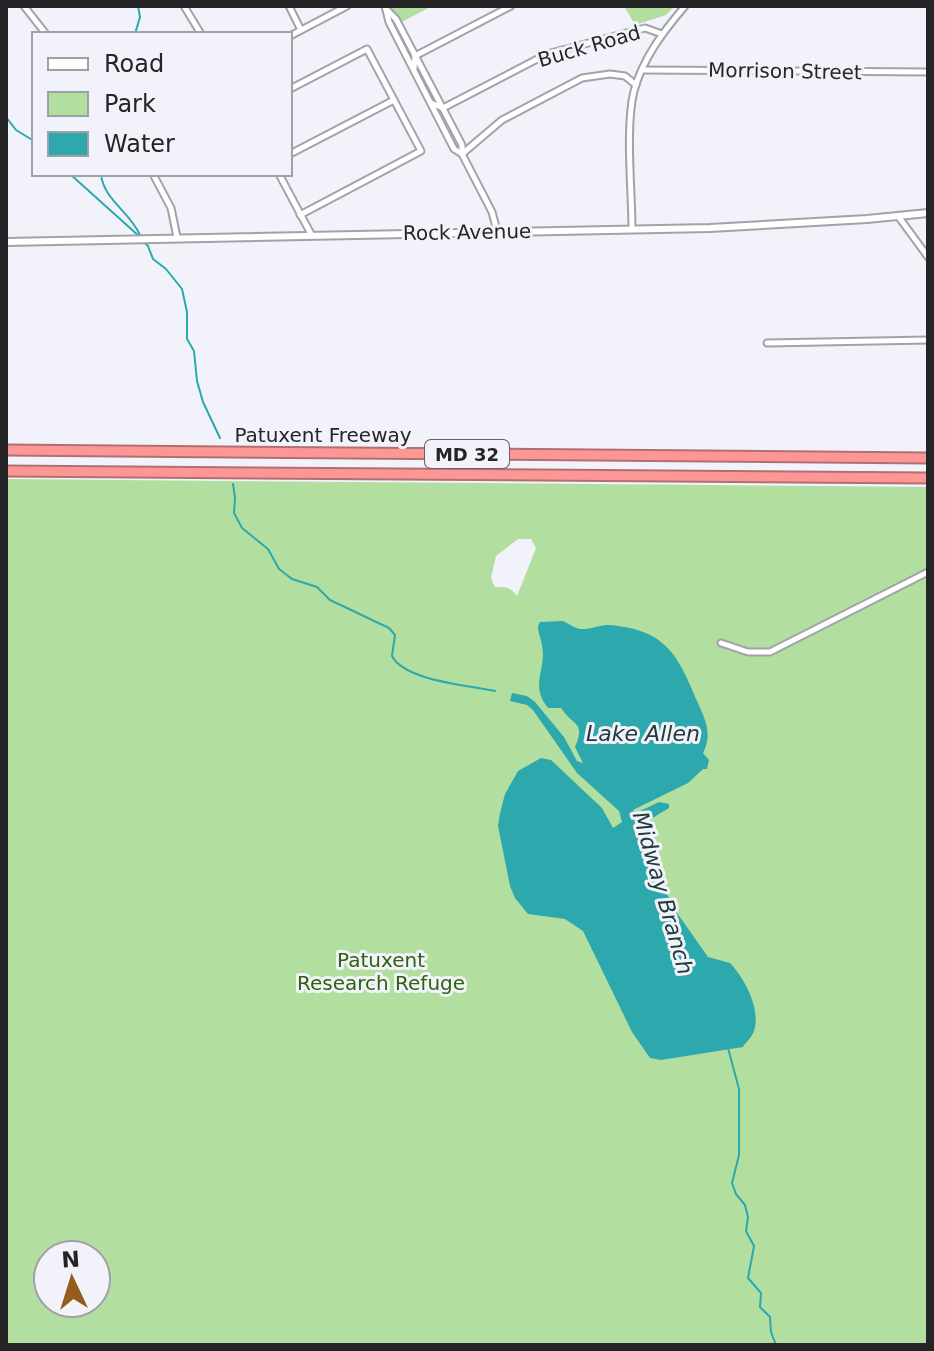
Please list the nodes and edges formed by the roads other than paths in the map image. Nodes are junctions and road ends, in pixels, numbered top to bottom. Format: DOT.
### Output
graph roads {
  1 [pos="24,6"];
  2 [pos="184,6"];
  3 [pos="289,6"];
  4 [pos="347,6"];
  5 [pos="511,6"];
  6 [pos="685,6"];
  7 [pos="385,8"];
  8 [pos="301,30"];
  9 [pos="44,32"];
  10 [pos="200,32"];
  11 [pos="662,34"];
  12 [pos="292,35"];
  13 [pos="415,56"];
  14 [pos="413,70"];
  15 [pos="642,70"];
  16 [pos="928,72"];
  17 [pos="636,85"];
  18 [pos="292,88"];
  19 [pos="394,100"];
  20 [pos="431,103"];
  21 [pos="443,108"];
  22 [pos="292,153"];
  23 [pos="462,154"];
  24 [pos="154,176"];
  25 [pos="280,176"];
  26 [pos="928,213"];
  27 [pos="300,215"];
  28 [pos="898,216"];
  29 [pos="632,229"];
  30 [pos="497,231"];
  31 [pos="309,232"];
  32 [pos="177,237"];
  33 [pos="6,242"];
  34 [pos="928,257"];
  35 [pos="928,340"];
  36 [pos="767,343"];
  37 [pos="6,450"];
  38 [pos="928,458"];
  39 [pos="6,471"];
  40 [pos="928,478"];
  41 [pos="928,572"];
  42 [pos="721,643"];
  1 -- 9 [label="street"];
  2 -- 10 [label="street"];
  3 -- 8 [label="street"];
  4 -- 8 [label="street"];
  5 -- 13 [label="street"];
  6 -- 11 [label="street"];
  7 -- 13 [label="street"];
  7 -- 14 [label="street"];
  8 -- 12 [label="street"];
  11 -- 15 [label="street"];
  11 -- 21 [label="street, Buck Road"];
  13 -- 14 [label="street"];
  13 -- 21 [label="street"];
  14 -- 20 [label="street"];
  15 -- 16 [label="street, Morrison Street"];
  15 -- 17 [label="street"];
  17 -- 23 [label="street"];
  17 -- 29 [label="street"];
  18 -- 19 [label="street"];
  19 -- 22 [label="street"];
  19 -- 27 [label="street"];
  20 -- 21 [label="street"];
  20 -- 23 [label="street"];
  21 -- 23 [label="street"];
  23 -- 30 [label="street"];
  24 -- 32 [label="street"];
  25 -- 27 [label="street"];
  26 -- 28 [label="street, Rock Avenue"];
  27 -- 31 [label="street"];
  28 -- 29 [label="street, Rock Avenue"];
  28 -- 34 [label="street"];
  29 -- 30 [label="street, Rock Avenue"];
  30 -- 31 [label="street, Rock Avenue"];
  31 -- 32 [label="street, Rock Avenue"];
  32 -- 33 [label="street, Rock Avenue"];
  35 -- 36 [label="street"];
  37 -- 38 [label="highway, Patuxent Freeway / MD 32"];
  39 -- 40 [label="highway, Patuxent Freeway / MD 32"];
  41 -- 42 [label="street"];
}
